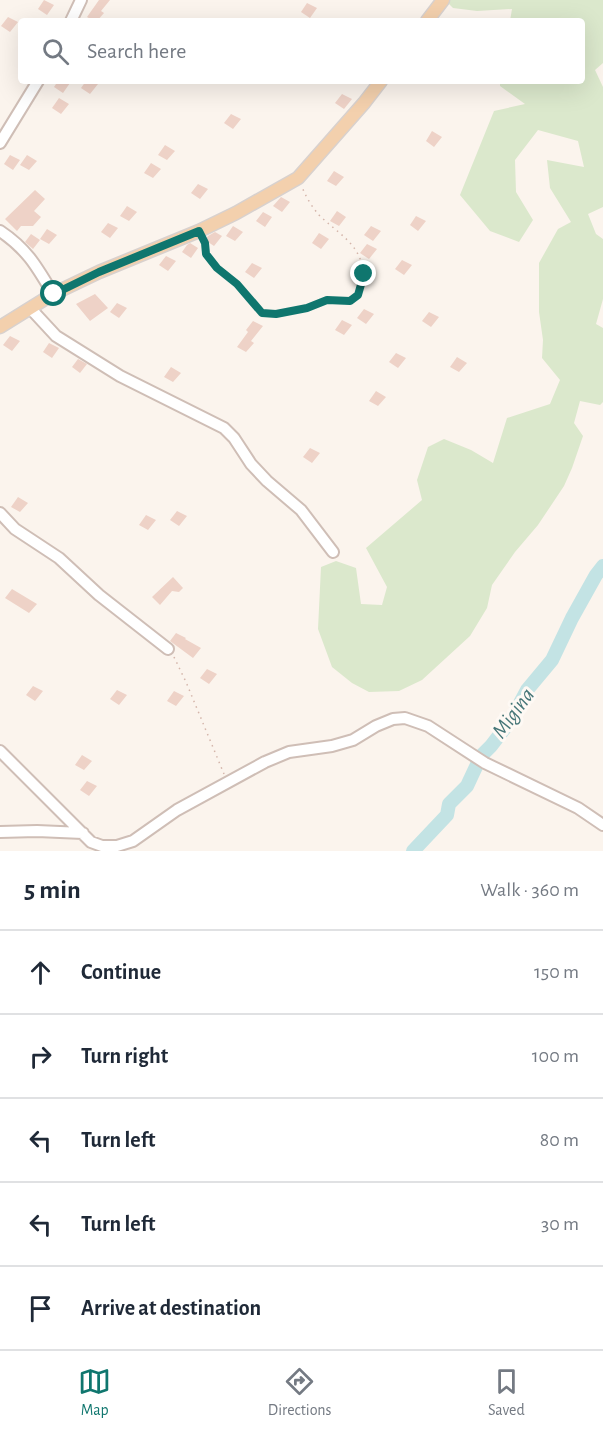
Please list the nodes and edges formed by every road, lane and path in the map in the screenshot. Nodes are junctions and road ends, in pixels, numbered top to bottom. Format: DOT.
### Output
graph roads {
  1 [pos="81,0"];
  2 [pos="443,0"];
  3 [pos="72,18"];
  4 [pos="429,18"];
  5 [pos="36,84"];
  6 [pos="379,84"];
  7 [pos="0,143"];
  8 [pos="298,178"];
  9 [pos="0,231"];
  10 [pos="199,231"];
  11 [pos="54,294"];
  12 [pos="31,309"];
  13 [pos="2,324"];
  14 [pos="0,513"];
  15 [pos="333,552"];
  16 [pos="168,649"];
  17 [pos="0,751"];
  18 [pos="227,782"];
  19 [pos="603,825"];
  20 [pos="0,832"];
  21 [pos="83,833"];
  1 -- 3 [label="street"];
  2 -- 4 [label="main road"];
  5 -- 7 [label="street"];
  6 -- 8 [label="main road"];
  8 -- 10 [label="main road"];
  8 -- 10 [label="path"];
  9 -- 11 [label="street"];
  10 -- 11 [label="main road"];
  11 -- 12 [label="main road"];
  12 -- 13 [label="main road"];
  12 -- 15 [label="street"];
  14 -- 16 [label="street"];
  16 -- 18 [label="path"];
  17 -- 21 [label="street"];
  18 -- 19 [label="street"];
  18 -- 21 [label="street"];
  20 -- 21 [label="street"];
}
